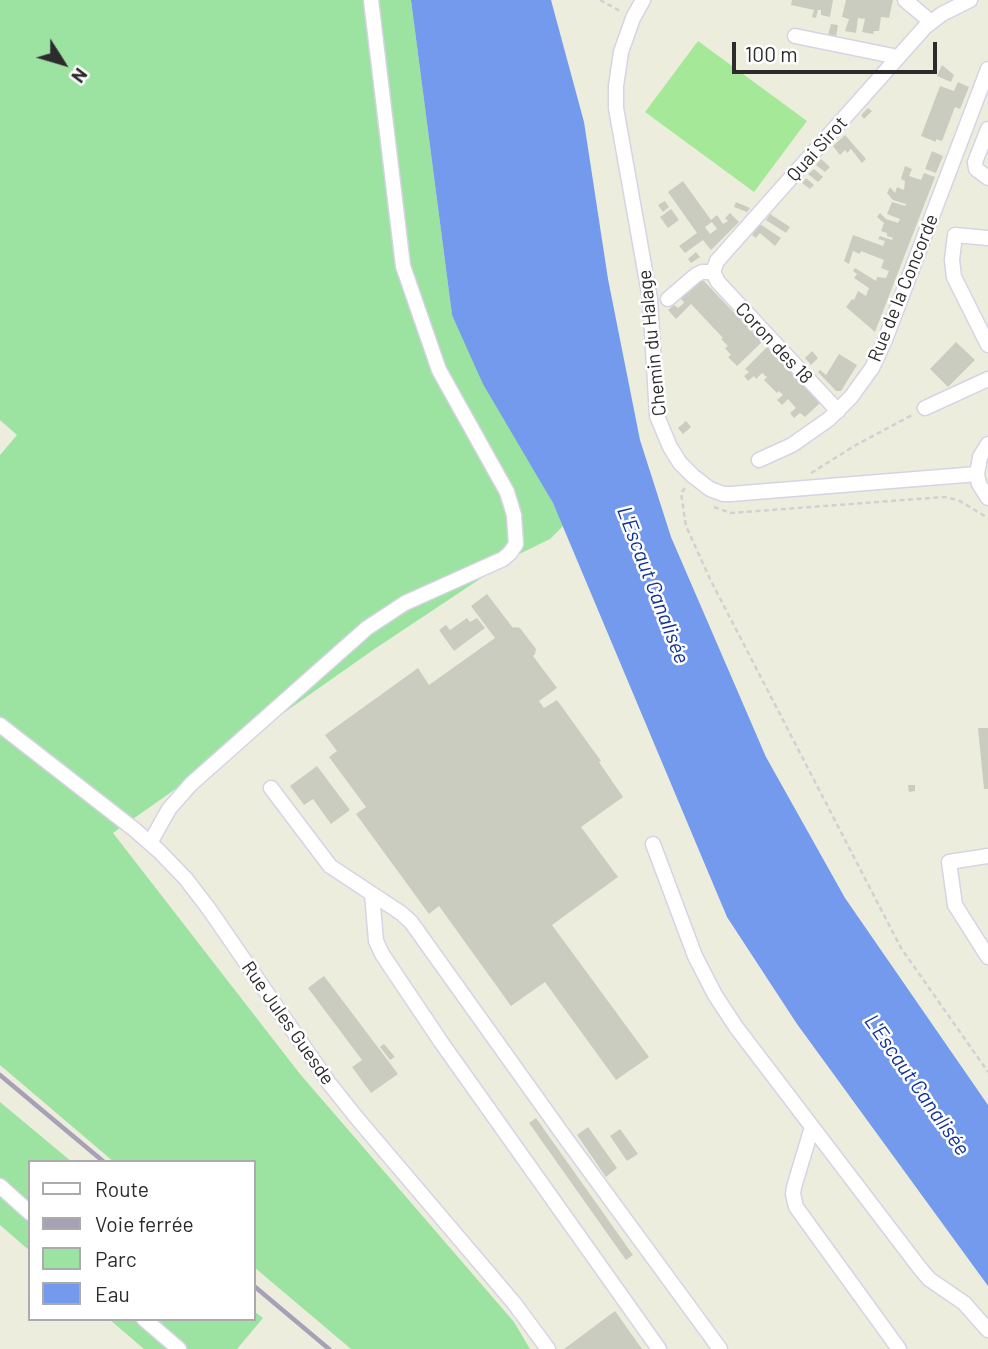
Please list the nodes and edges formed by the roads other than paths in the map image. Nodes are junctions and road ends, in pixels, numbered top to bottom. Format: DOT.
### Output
graph roads {
  1 [pos="371,0"];
  2 [pos="643,0"];
  3 [pos="905,0"];
  4 [pos="970,0"];
  5 [pos="930,22"];
  6 [pos="795,36"];
  7 [pos="898,57"];
  8 [pos="988,69"];
  9 [pos="988,129"];
  10 [pos="988,178"];
  11 [pos="988,238"];
  12 [pos="713,272"];
  13 [pos="668,299"];
  14 [pos="988,345"];
  15 [pos="988,379"];
  16 [pos="925,408"];
  17 [pos="838,411"];
  18 [pos="988,444"];
  19 [pos="759,460"];
  20 [pos="977,474"];
  21 [pos="988,498"];
  22 [pos="0,725"];
  23 [pos="271,788"];
  24 [pos="150,843"];
  25 [pos="653,844"];
  26 [pos="988,856"];
  27 [pos="372,894"];
  28 [pos="988,957"];
  29 [pos="812,1127"];
  30 [pos="0,1186"];
  31 [pos="28,1211"];
  32 [pos="146,1321"];
  33 [pos="988,1330"];
  34 [pos="179,1349"];
  35 [pos="548,1349"];
  36 [pos="659,1349"];
  37 [pos="720,1349"];
  38 [pos="899,1349"];
  1 -- 24 [label="street"];
  2 -- 20 [label="street, Chemin du Halage"];
  3 -- 5 [label="street"];
  4 -- 5 [label="street, Quai Sirot"];
  5 -- 7 [label="street, Quai Sirot"];
  6 -- 7 [label="street"];
  7 -- 12 [label="street, Quai Sirot"];
  8 -- 17 [label="street, Rue de la Concorde"];
  9 -- 10 [label="street"];
  11 -- 14 [label="street"];
  12 -- 13 [label="street"];
  12 -- 17 [label="street, Coron des 18"];
  15 -- 16 [label="street"];
  17 -- 19 [label="street, Rue de la Concorde"];
  18 -- 20 [label="street"];
  20 -- 21 [label="street"];
  22 -- 24 [label="street, Rue Jules Guesde"];
  23 -- 27 [label="street"];
  24 -- 35 [label="street, Rue Jules Guesde"];
  25 -- 29 [label="street"];
  26 -- 28 [label="street"];
  27 -- 36 [label="street"];
  27 -- 37 [label="street"];
  29 -- 33 [label="street"];
  29 -- 38 [label="street"];
  30 -- 31 [label="street"];
  32 -- 34 [label="street"];
}
